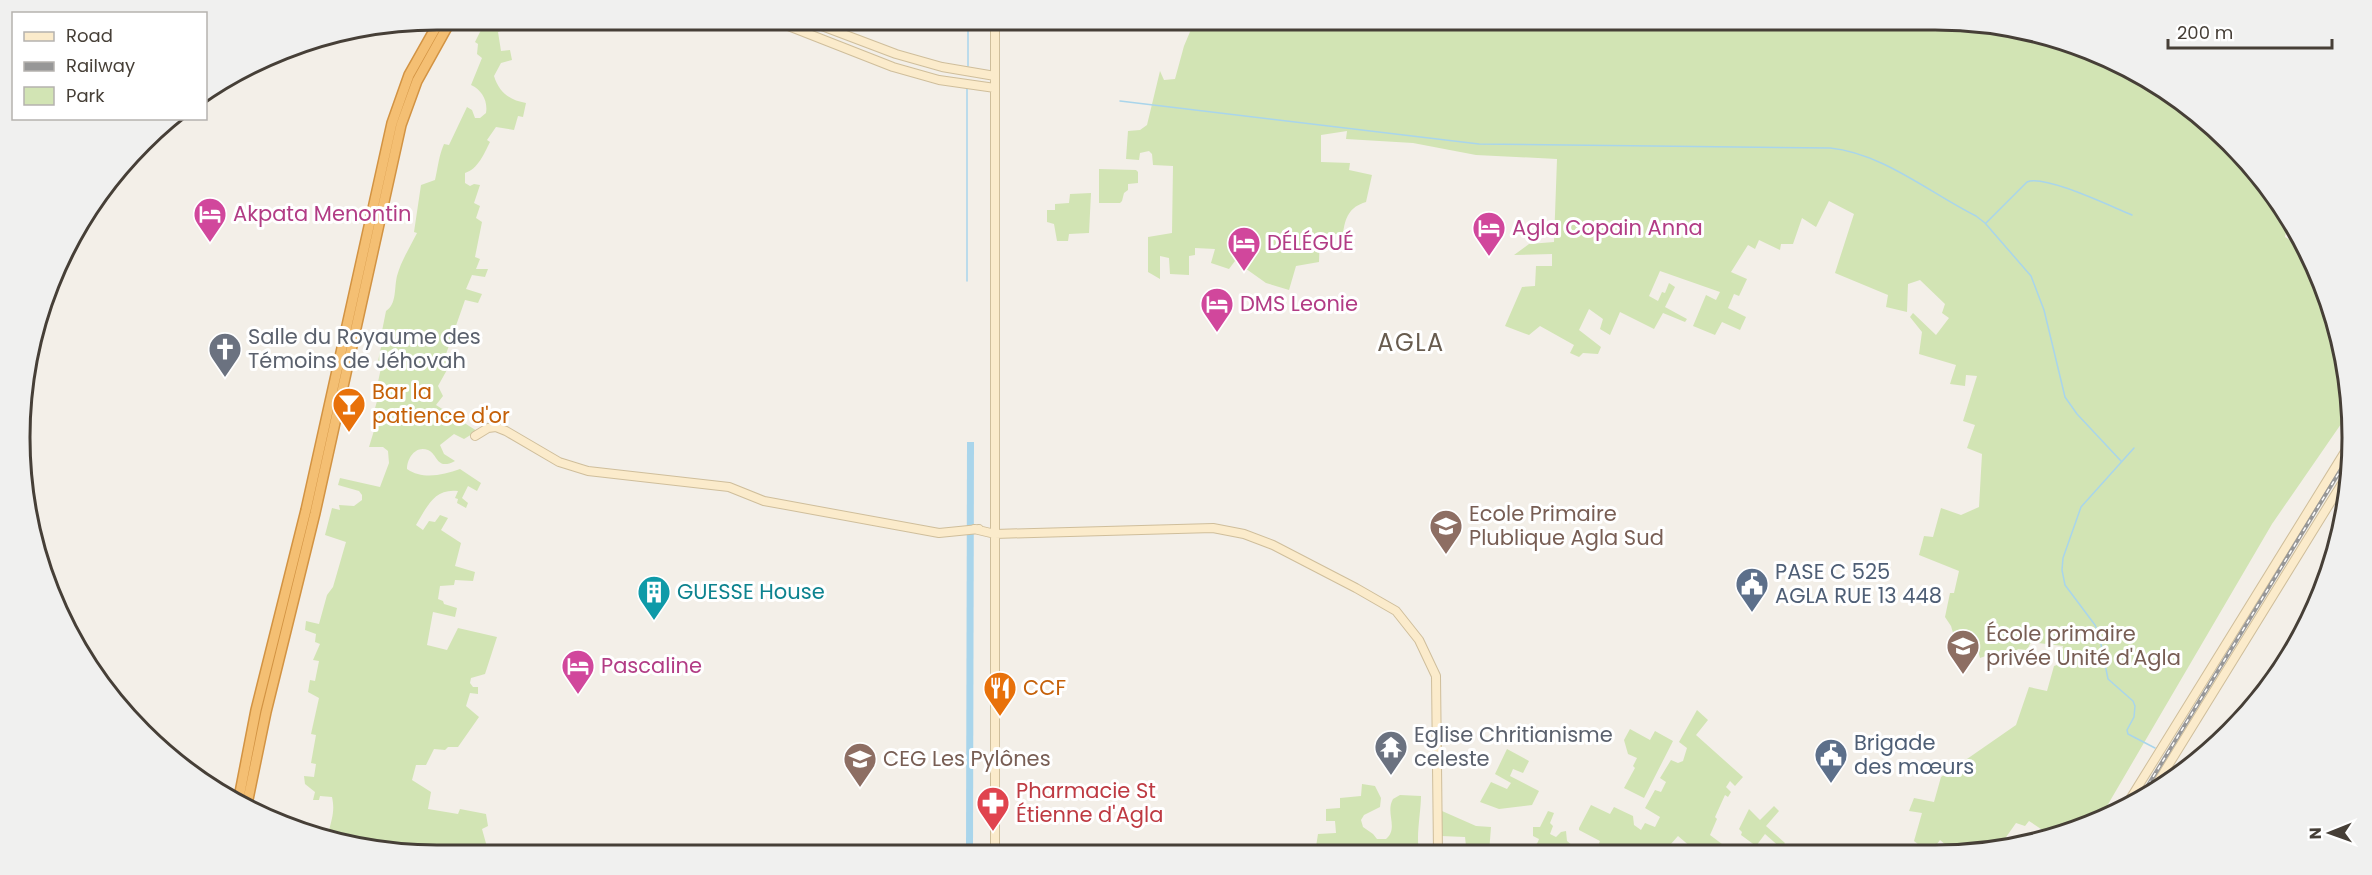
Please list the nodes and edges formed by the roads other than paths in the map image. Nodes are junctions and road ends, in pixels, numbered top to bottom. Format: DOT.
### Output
graph roads {
  1 [pos="434,30"];
  2 [pos="445,30"];
  3 [pos="798,30"];
  4 [pos="832,30"];
  5 [pos="995,30"];
  6 [pos="995,76"];
  7 [pos="995,88"];
  8 [pos="475,436"];
  9 [pos="2341,458"];
  10 [pos="2339,489"];
  11 [pos="995,531"];
  12 [pos="2162,775"];
  13 [pos="2135,792"];
  14 [pos="240,793"];
  15 [pos="248,798"];
  16 [pos="994,845"];
  17 [pos="1438,845"];
  1 -- 14 [label="highway"];
  2 -- 15 [label="highway"];
  3 -- 7 [label="street"];
  4 -- 6 [label="street"];
  5 -- 6 [label="street"];
  6 -- 7 [label="street"];
  7 -- 11 [label="street"];
  8 -- 11 [label="street"];
  9 -- 13 [label="street"];
  10 -- 12 [label="street"];
  11 -- 16 [label="street"];
  11 -- 17 [label="street"];
}
